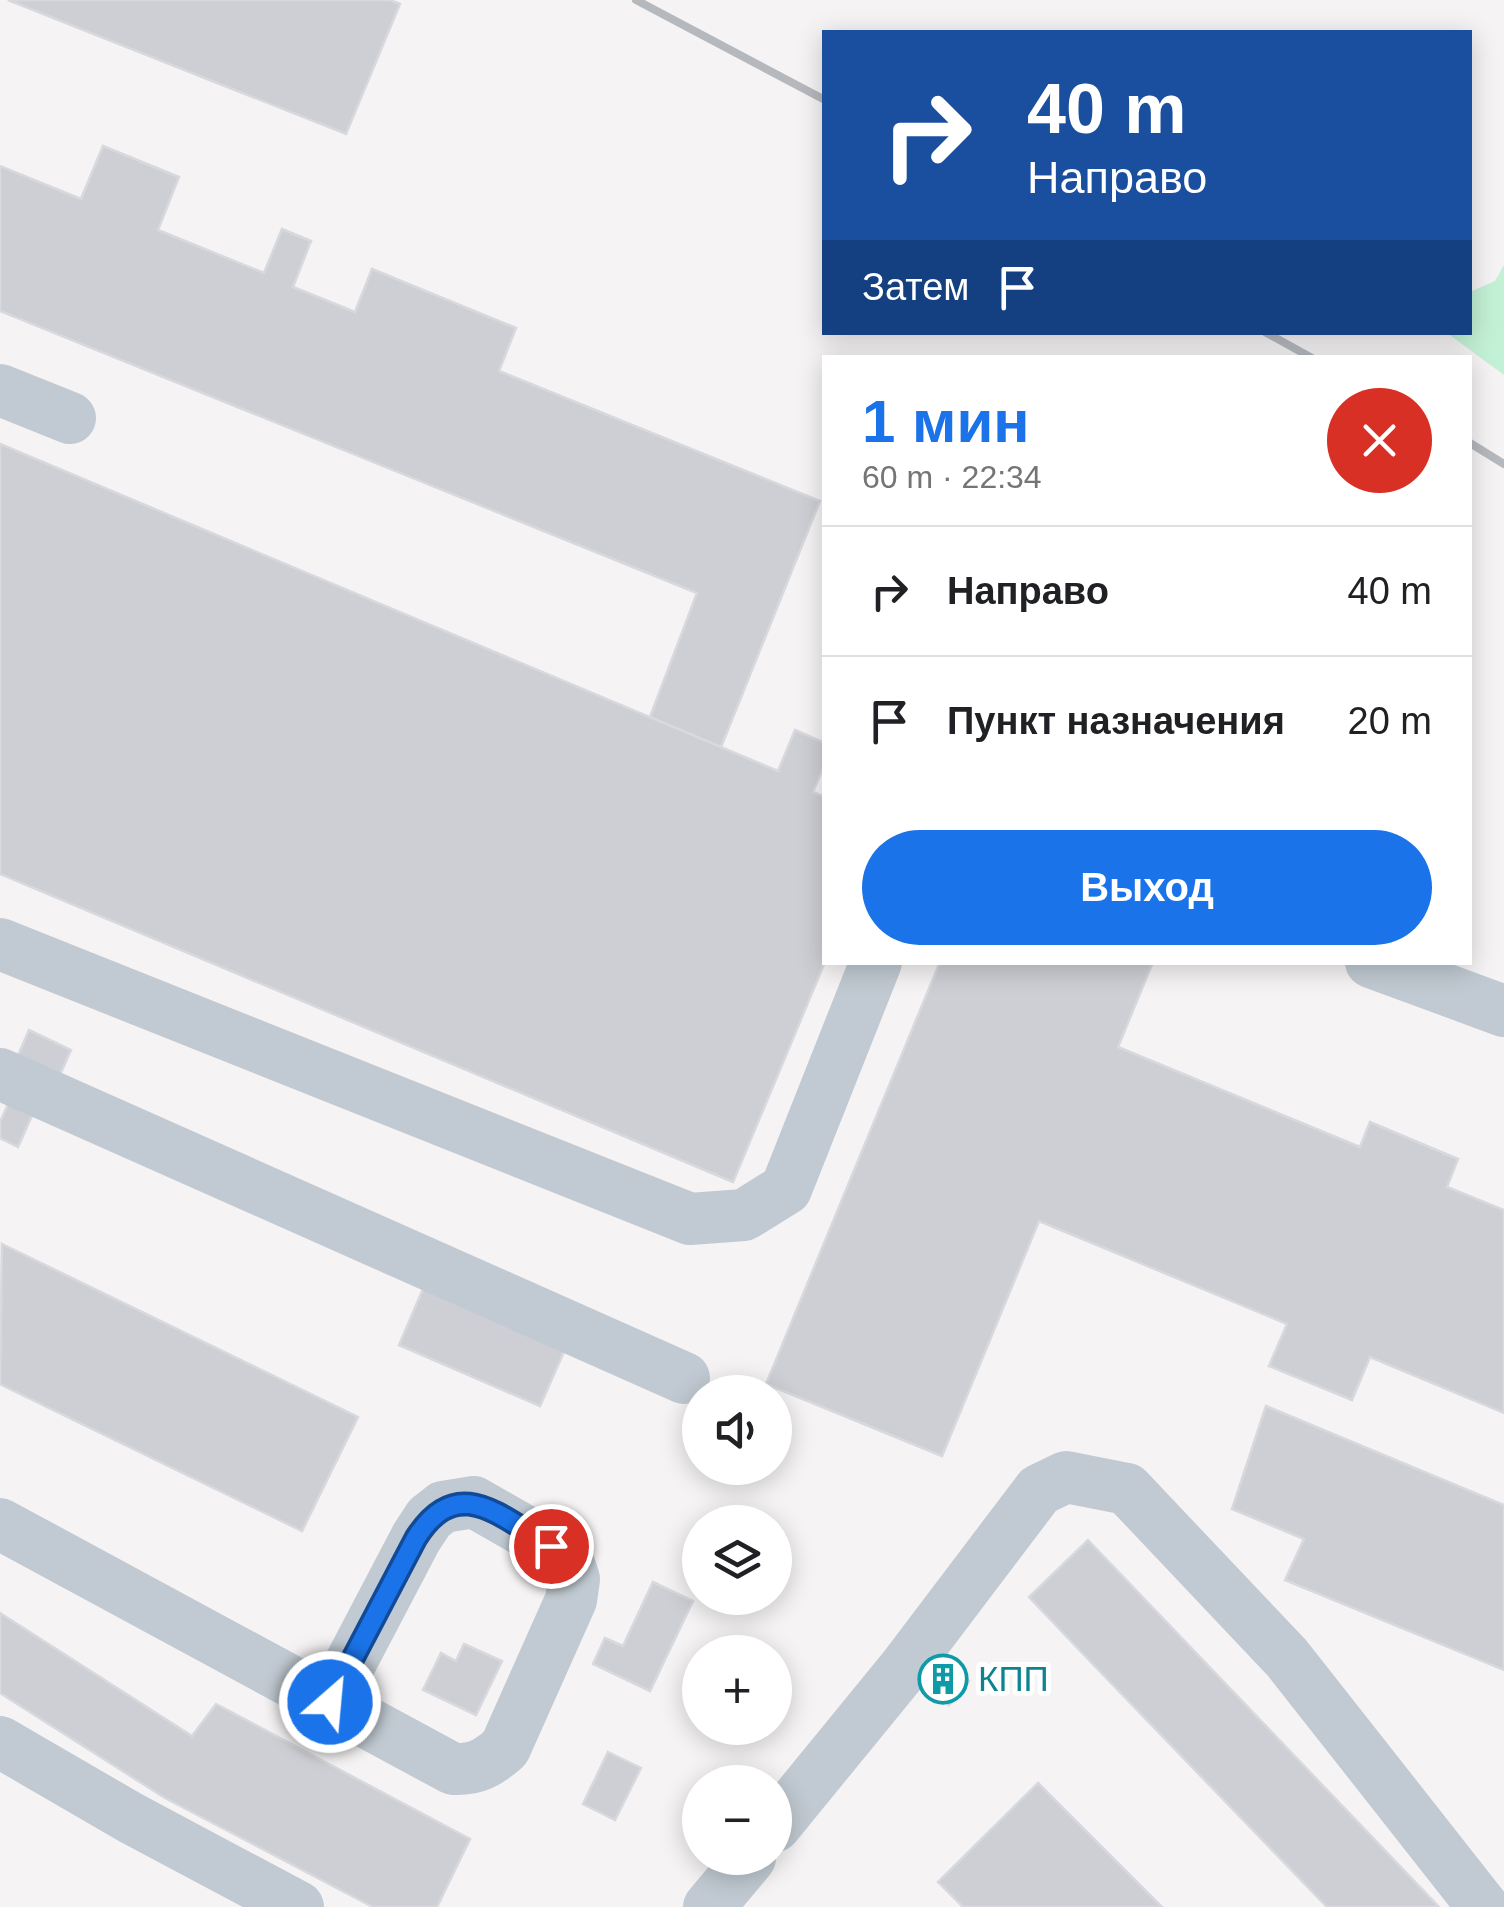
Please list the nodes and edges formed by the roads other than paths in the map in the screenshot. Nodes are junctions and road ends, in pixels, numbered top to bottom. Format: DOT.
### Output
graph roads {
  1 [pos="0,390"];
  2 [pos="70,418"];
  3 [pos="0,944"];
  4 [pos="875,965"];
  5 [pos="1379,965"];
  6 [pos="1504,1011"];
  7 [pos="0,1074"];
  8 [pos="682,1377"];
  9 [pos="0,1524"];
  10 [pos="330,1702"];
  11 [pos="0,1742"];
  12 [pos="792,1805"];
  13 [pos="736,1875"];
  14 [pos="248,1892"];
  15 [pos="298,1907"];
  16 [pos="709,1907"];
  17 [pos="1483,1907"];
  1 -- 2 [label="street"];
  3 -- 4 [label="street"];
  5 -- 6 [label="street"];
  7 -- 8 [label="street"];
  9 -- 10 [label="street"];
  10 -- 10 [label="street"];
  11 -- 14 [label="street"];
  12 -- 17 [label="street"];
  13 -- 16 [label="street"];
  14 -- 15 [label="street"];
}
